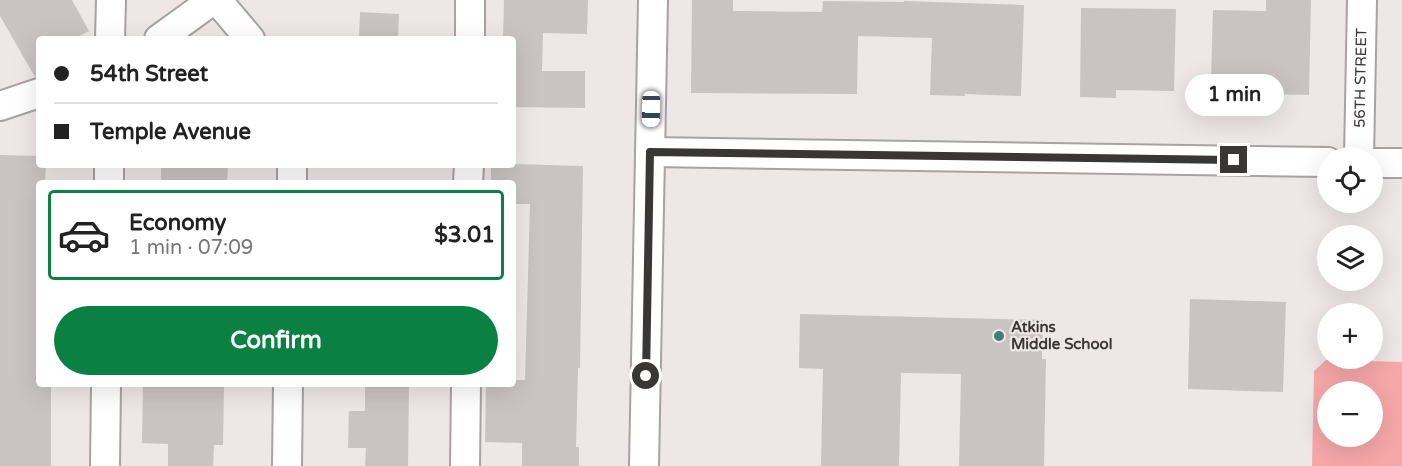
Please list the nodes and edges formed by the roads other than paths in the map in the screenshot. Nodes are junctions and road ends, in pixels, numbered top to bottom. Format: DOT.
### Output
graph roads {
  1 [pos="111,0"];
  2 [pos="215,0"];
  3 [pos="470,0"];
  4 [pos="653,0"];
  5 [pos="1362,0"];
  6 [pos="110,36"];
  7 [pos="163,36"];
  8 [pos="247,36"];
  9 [pos="470,36"];
  10 [pos="36,94"];
  11 [pos="0,106"];
  12 [pos="1359,147"];
  13 [pos="650,152"];
  14 [pos="1317,162"];
  15 [pos="1383,163"];
  16 [pos="1402,163"];
  17 [pos="106,387"];
  18 [pos="288,387"];
  19 [pos="466,387"];
  20 [pos="105,466"];
  21 [pos="287,466"];
  22 [pos="465,466"];
  23 [pos="644,466"];
  1 -- 6 [label="street"];
  2 -- 7 [label="street"];
  2 -- 8 [label="street"];
  3 -- 9 [label="street"];
  4 -- 13 [label="street"];
  5 -- 12 [label="street, 56TH STREET"];
  10 -- 11 [label="street"];
  13 -- 14 [label="street"];
  13 -- 23 [label="street"];
  15 -- 16 [label="street"];
  17 -- 20 [label="street"];
  18 -- 21 [label="street"];
  19 -- 22 [label="street"];
}
